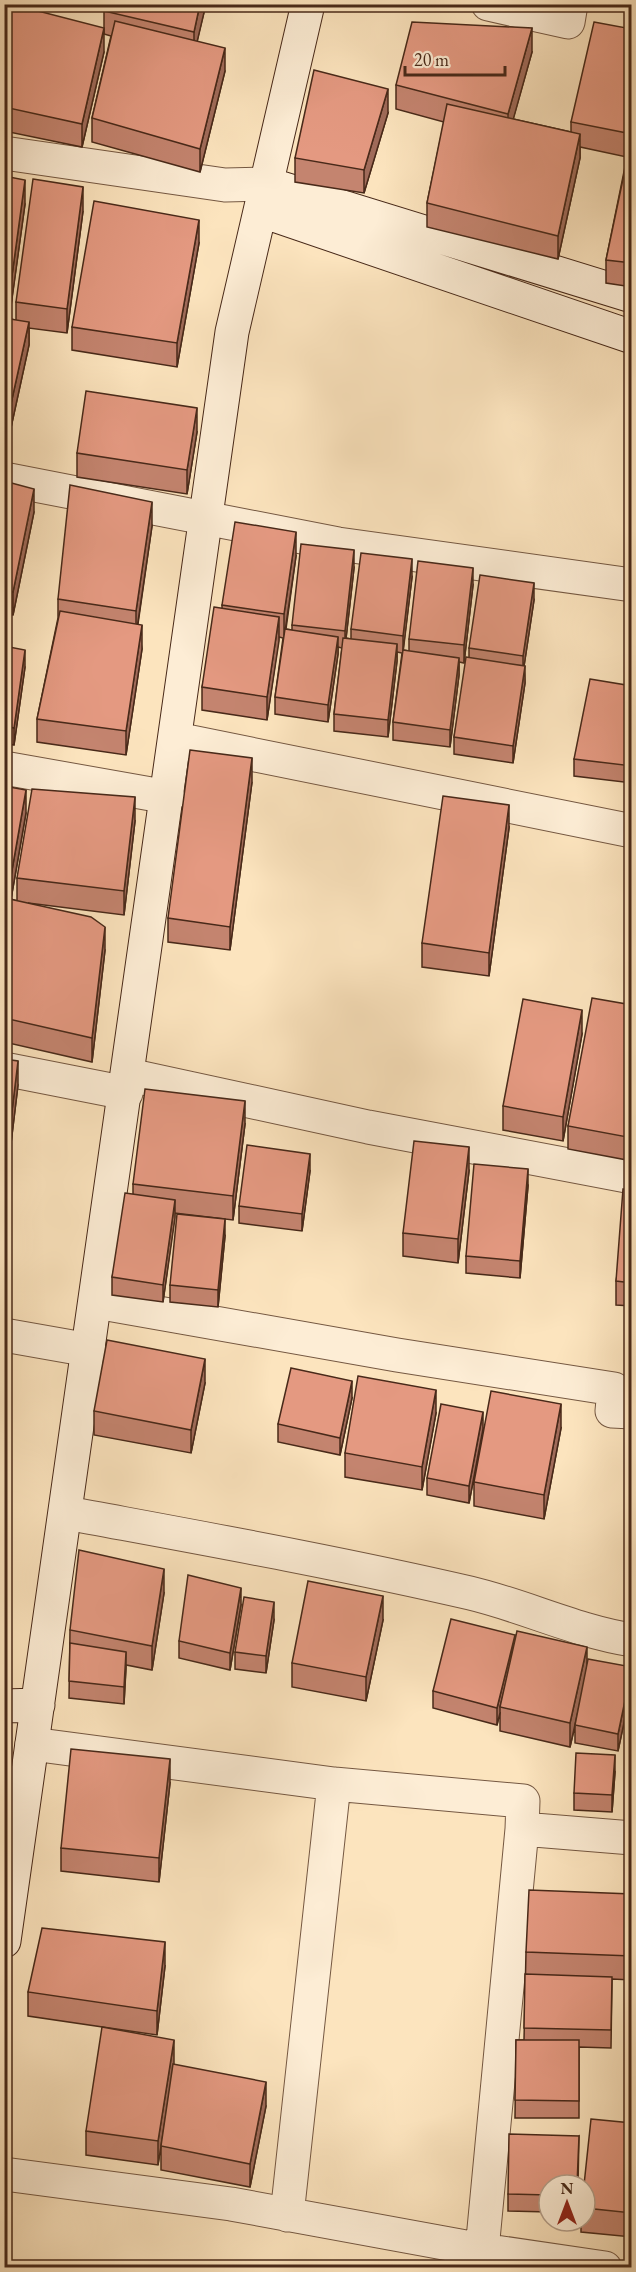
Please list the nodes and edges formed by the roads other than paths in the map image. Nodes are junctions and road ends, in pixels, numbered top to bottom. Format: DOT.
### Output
graph roads {
  1 [pos="308,4"];
  2 [pos="488,4"];
  3 [pos="570,13"];
  4 [pos="600,29"];
  5 [pos="4,153"];
  6 [pos="265,197"];
  7 [pos="632,296"];
  8 [pos="632,337"];
  9 [pos="4,478"];
  10 [pos="206,519"];
  11 [pos="632,585"];
  12 [pos="176,739"];
  13 [pos="4,768"];
  14 [pos="168,797"];
  15 [pos="632,831"];
  16 [pos="4,1069"];
  17 [pos="127,1084"];
  18 [pos="632,1177"];
  19 [pos="96,1302"];
  20 [pos="4,1335"];
  21 [pos="89,1350"];
  22 [pos="632,1412"];
  23 [pos="66,1513"];
  24 [pos="632,1640"];
  25 [pos="38,1705"];
  26 [pos="4,1706"];
  27 [pos="32,1744"];
  28 [pos="334,1784"];
  29 [pos="522,1829"];
  30 [pos="632,1838"];
  31 [pos="4,1941"];
  32 [pos="4,2174"];
  33 [pos="287,2215"];
  34 [pos="482,2250"];
  35 [pos="605,2268"];
  1 -- 6 [label="street"];
  2 -- 3 [label="street"];
  3 -- 4 [label="street"];
  5 -- 6 [label="street"];
  6 -- 7 [label="street"];
  6 -- 8 [label="street"];
  6 -- 10 [label="street"];
  9 -- 10 [label="street"];
  10 -- 11 [label="street"];
  10 -- 12 [label="street"];
  12 -- 14 [label="street"];
  12 -- 15 [label="street"];
  13 -- 14 [label="street"];
  14 -- 17 [label="street"];
  16 -- 17 [label="street"];
  17 -- 18 [label="street"];
  17 -- 19 [label="street"];
  19 -- 21 [label="street"];
  19 -- 22 [label="street"];
  20 -- 21 [label="street"];
  21 -- 23 [label="street"];
  23 -- 24 [label="street"];
  23 -- 25 [label="street"];
  25 -- 26 [label="street"];
  25 -- 27 [label="street"];
  27 -- 28 [label="street"];
  27 -- 31 [label="street"];
  28 -- 29 [label="street"];
  28 -- 33 [label="street"];
  29 -- 30 [label="street"];
  29 -- 34 [label="street"];
  32 -- 33 [label="street"];
  33 -- 34 [label="street"];
  34 -- 35 [label="street"];
}
